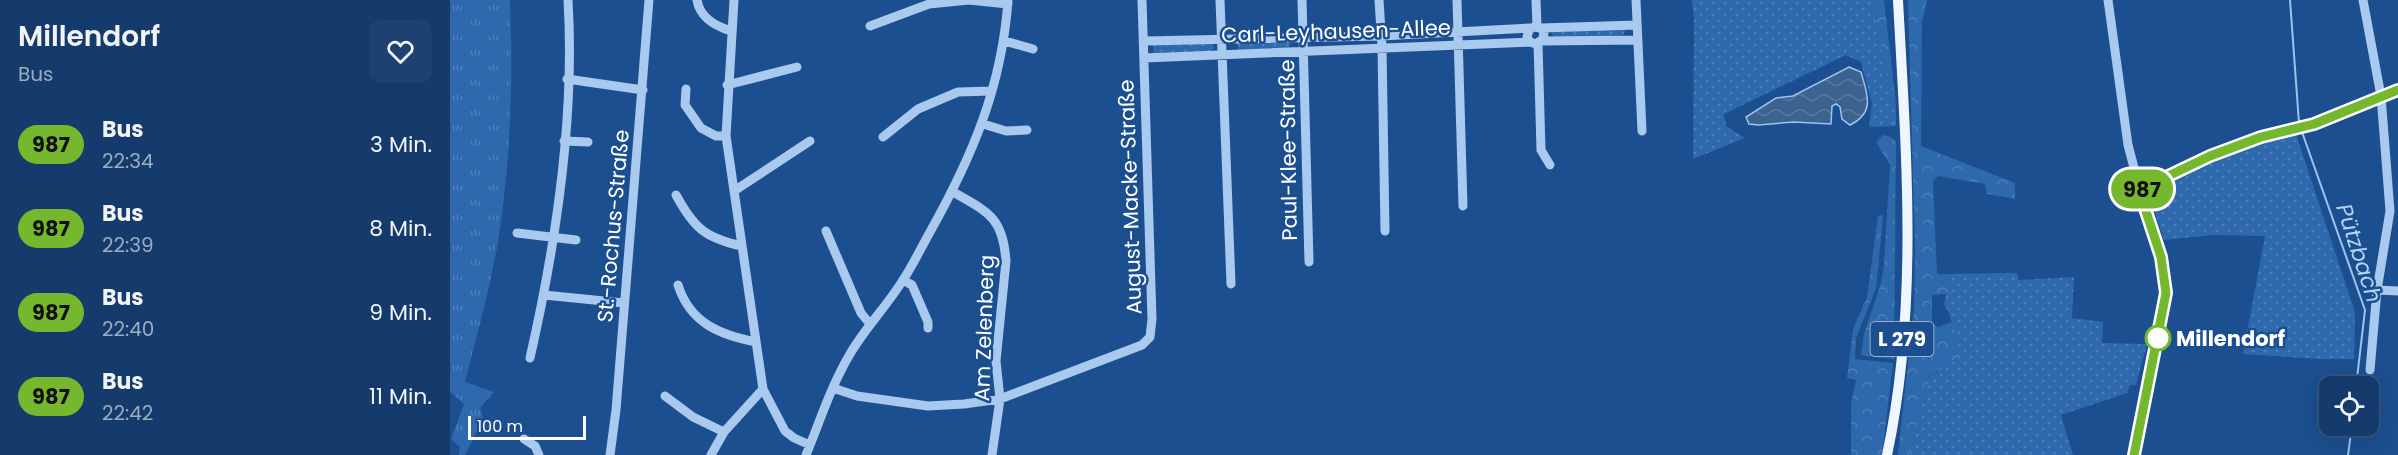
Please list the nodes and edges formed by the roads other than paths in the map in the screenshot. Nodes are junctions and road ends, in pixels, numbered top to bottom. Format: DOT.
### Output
graph roads {
  1 [pos="568,0"];
  2 [pos="649,0"];
  3 [pos="697,0"];
  4 [pos="734,0"];
  5 [pos="1142,0"];
  6 [pos="1220,0"];
  7 [pos="1302,0"];
  8 [pos="1378,0"];
  9 [pos="1457,0"];
  10 [pos="1536,0"];
  11 [pos="1636,0"];
  12 [pos="1898,0"];
  13 [pos="2108,0"];
  14 [pos="2362,0"];
  15 [pos="1008,2"];
  16 [pos="870,26"];
  17 [pos="1637,26"];
  18 [pos="1536,28"];
  19 [pos="730,31"];
  20 [pos="1457,32"];
  21 [pos="1381,36"];
  22 [pos="1303,37"];
  23 [pos="1222,39"];
  24 [pos="1638,40"];
  25 [pos="1005,41"];
  26 [pos="1144,41"];
  27 [pos="1536,42"];
  28 [pos="1457,44"];
  29 [pos="1382,47"];
  30 [pos="1034,49"];
  31 [pos="1304,50"];
  32 [pos="1223,53"];
  33 [pos="1144,58"];
  34 [pos="797,67"];
  35 [pos="567,79"];
  36 [pos="727,86"];
  37 [pos="686,89"];
  38 [pos="643,90"];
  39 [pos="2398,90"];
  40 [pos="992,91"];
  41 [pos="2381,96"];
  42 [pos="983,124"];
  43 [pos="1028,130"];
  44 [pos="1642,131"];
  45 [pos="726,136"];
  46 [pos="884,137"];
  47 [pos="564,141"];
  48 [pos="810,141"];
  49 [pos="588,142"];
  50 [pos="1550,165"];
  51 [pos="2139,190"];
  52 [pos="734,191"];
  53 [pos="953,192"];
  54 [pos="676,195"];
  55 [pos="1463,206"];
  56 [pos="826,231"];
  57 [pos="1385,231"];
  58 [pos="517,233"];
  59 [pos="554,238"];
  60 [pos="576,240"];
  61 [pos="742,246"];
  62 [pos="1309,262"];
  63 [pos="903,280"];
  64 [pos="1231,284"];
  65 [pos="678,285"];
  66 [pos="2377,290"];
  67 [pos="2398,291"];
  68 [pos="544,295"];
  69 [pos="624,303"];
  70 [pos="870,324"];
  71 [pos="928,328"];
  72 [pos="756,342"];
  73 [pos="530,358"];
  74 [pos="2370,370"];
  75 [pos="833,388"];
  76 [pos="763,389"];
  77 [pos="665,396"];
  78 [pos="1000,399"];
  79 [pos="724,432"];
  80 [pos="524,439"];
  81 [pos="810,445"];
  82 [pos="540,455"];
  83 [pos="610,455"];
  84 [pos="711,455"];
  85 [pos="806,455"];
  86 [pos="992,455"];
  87 [pos="1887,455"];
  88 [pos="2134,455"];
  1 -- 35 [label="street"];
  2 -- 38 [label="street, St.-Rochus-Straße"];
  3 -- 19 [label="street"];
  4 -- 19 [label="street"];
  5 -- 26 [label="street, August-Macke-Straße"];
  6 -- 23 [label="street"];
  7 -- 22 [label="street, Paul-Klee-Straße"];
  8 -- 21 [label="street"];
  9 -- 20 [label="street"];
  10 -- 18 [label="street"];
  11 -- 17 [label="street"];
  12 -- 87 [label="main road, L 279"];
  13 -- 51 [label="street"];
  14 -- 41 [label="street"];
  15 -- 16 [label="street"];
  15 -- 25 [label="street"];
  17 -- 18 [label="street, Carl-Leyhausen-Allee"];
  17 -- 24 [label="street"];
  18 -- 20 [label="street, Carl-Leyhausen-Allee"];
  18 -- 27 [label="street"];
  18 -- 27 [label="street"];
  19 -- 36 [label="street"];
  20 -- 21 [label="street, Carl-Leyhausen-Allee"];
  20 -- 28 [label="street"];
  21 -- 22 [label="street, Carl-Leyhausen-Allee"];
  21 -- 29 [label="street"];
  22 -- 23 [label="street, Carl-Leyhausen-Allee"];
  22 -- 31 [label="street, Paul-Klee-Straße"];
  23 -- 26 [label="street, Carl-Leyhausen-Allee"];
  23 -- 32 [label="street"];
  24 -- 27 [label="street, Carl-Leyhausen-Allee"];
  24 -- 44 [label="street"];
  25 -- 30 [label="street"];
  25 -- 40 [label="street"];
  26 -- 33 [label="street, August-Macke-Straße"];
  27 -- 28 [label="street, Carl-Leyhausen-Allee"];
  27 -- 50 [label="street"];
  28 -- 29 [label="street, Carl-Leyhausen-Allee"];
  28 -- 55 [label="street"];
  29 -- 31 [label="street, Carl-Leyhausen-Allee"];
  29 -- 57 [label="street"];
  31 -- 32 [label="street, Carl-Leyhausen-Allee"];
  31 -- 62 [label="street, Paul-Klee-Straße"];
  32 -- 33 [label="street, Carl-Leyhausen-Allee"];
  32 -- 64 [label="street"];
  33 -- 78 [label="street, August-Macke-Straße"];
  34 -- 36 [label="street"];
  35 -- 38 [label="street"];
  35 -- 47 [label="street"];
  36 -- 45 [label="street"];
  37 -- 45 [label="street"];
  38 -- 69 [label="street, St.-Rochus-Straße"];
  39 -- 41 [label="street"];
  40 -- 42 [label="street"];
  40 -- 46 [label="street"];
  41 -- 51 [label="street"];
  41 -- 66 [label="street"];
  42 -- 43 [label="street"];
  42 -- 53 [label="street"];
  45 -- 52 [label="street"];
  47 -- 49 [label="street"];
  47 -- 59 [label="street"];
  48 -- 52 [label="street"];
  51 -- 88 [label="street"];
  52 -- 61 [label="street"];
  53 -- 63 [label="street"];
  53 -- 78 [label="street, Am Zelenberg"];
  54 -- 61 [label="street"];
  56 -- 70 [label="street"];
  58 -- 59 [label="street"];
  59 -- 60 [label="street"];
  59 -- 68 [label="street"];
  61 -- 72 [label="street"];
  63 -- 70 [label="street"];
  63 -- 71 [label="street"];
  65 -- 72 [label="street"];
  66 -- 67 [label="street"];
  66 -- 74 [label="street"];
  68 -- 69 [label="street"];
  68 -- 73 [label="street"];
  69 -- 83 [label="street, St.-Rochus-Straße"];
  70 -- 75 [label="street"];
  72 -- 76 [label="street"];
  75 -- 78 [label="street"];
  75 -- 81 [label="street"];
  76 -- 79 [label="street"];
  76 -- 81 [label="street"];
  77 -- 79 [label="street"];
  78 -- 86 [label="street, Am Zelenberg"];
  79 -- 84 [label="street"];
  80 -- 82 [label="street"];
  81 -- 85 [label="street"];
}
